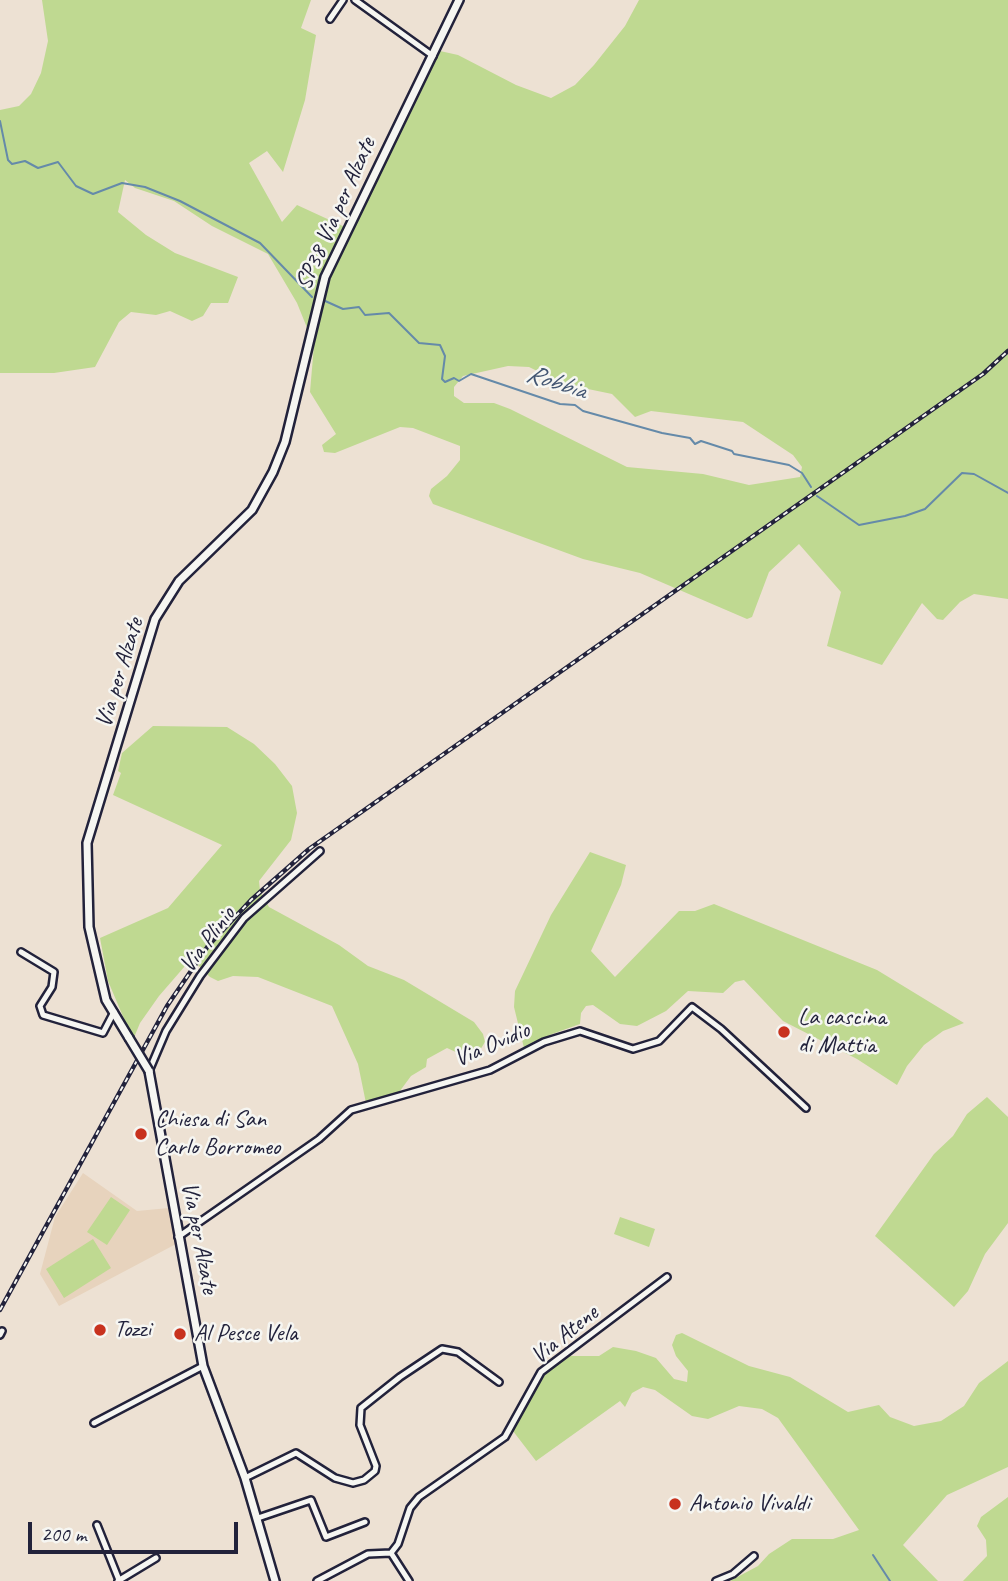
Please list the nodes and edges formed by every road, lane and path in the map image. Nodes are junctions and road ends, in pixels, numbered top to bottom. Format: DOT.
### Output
graph roads {
  1 [pos="343,0"];
  2 [pos="355,0"];
  3 [pos="459,0"];
  4 [pos="330,19"];
  5 [pos="433,56"];
  6 [pos="262,493"];
  7 [pos="320,851"];
  8 [pos="21,952"];
  9 [pos="114,1012"];
  10 [pos="149,1071"];
  11 [pos="806,1108"];
  12 [pos="178,1237"];
  13 [pos="667,1277"];
  14 [pos="203,1366"];
  15 [pos="499,1382"];
  16 [pos="94,1423"];
  17 [pos="245,1478"];
  18 [pos="258,1518"];
  19 [pos="365,1522"];
  20 [pos="97,1525"];
  21 [pos="391,1553"];
  22 [pos="754,1556"];
  23 [pos="156,1558"];
  24 [pos="119,1581"];
  25 [pos="275,1581"];
  26 [pos="317,1581"];
  27 [pos="409,1581"];
  28 [pos="716,1581"];
  1 -- 4 [label="street"];
  2 -- 5 [label="street"];
  3 -- 5 [label="street, SP38 Via per Alzate"];
  5 -- 6 [label="street, SP38 Via per Alzate"];
  6 -- 9 [label="street, Via per Alzate"];
  7 -- 10 [label="street, Via Plinio"];
  8 -- 9 [label="street"];
  9 -- 10 [label="street, Via per Alzate, bridge"];
  10 -- 12 [label="street, Via per Alzate"];
  11 -- 12 [label="street, Via Ovidio"];
  12 -- 14 [label="street, Via per Alzate"];
  13 -- 21 [label="street, Via Atene"];
  14 -- 16 [label="street"];
  14 -- 17 [label="street, Via per Alzate"];
  15 -- 17 [label="street"];
  17 -- 18 [label="street, Via per Alzate"];
  18 -- 19 [label="street"];
  18 -- 25 [label="street, Via per Alzate"];
  20 -- 24 [label="street"];
  21 -- 26 [label="street"];
  21 -- 27 [label="street"];
  22 -- 28 [label="street"];
  23 -- 24 [label="street"];
}
